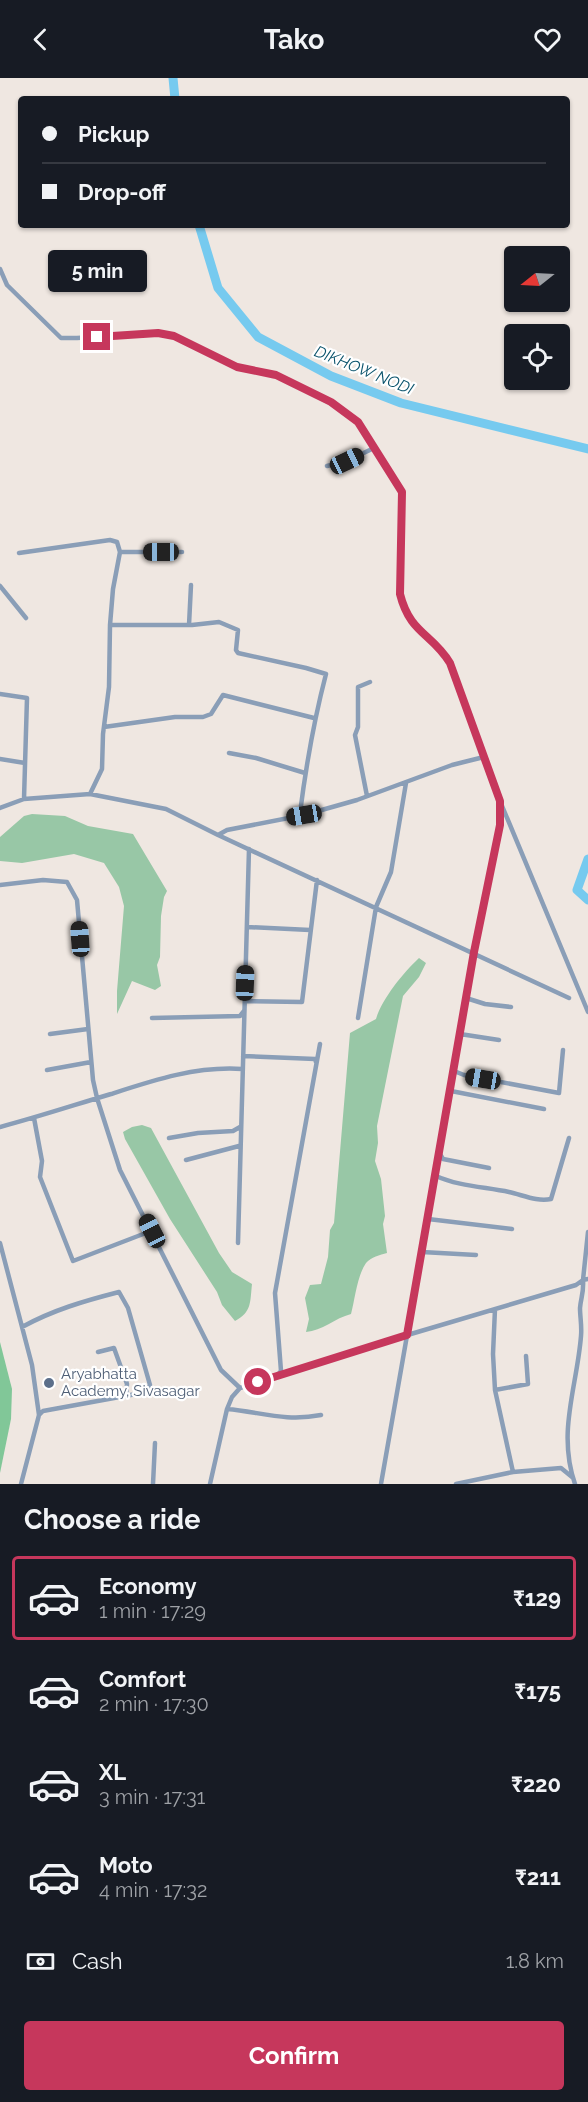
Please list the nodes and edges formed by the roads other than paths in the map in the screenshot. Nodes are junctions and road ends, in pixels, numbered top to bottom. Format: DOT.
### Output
graph roads {
  1 [pos="0,270"];
  2 [pos="374,448"];
  3 [pos="327,466"];
  4 [pos="120,552"];
  5 [pos="182,552"];
  6 [pos="19,553"];
  7 [pos="191,585"];
  8 [pos="0,586"];
  9 [pos="26,618"];
  10 [pos="110,625"];
  11 [pos="189,625"];
  12 [pos="370,682"];
  13 [pos="0,694"];
  14 [pos="314,718"];
  15 [pos="104,727"];
  16 [pos="229,753"];
  17 [pos="484,757"];
  18 [pos="0,759"];
  19 [pos="25,763"];
  20 [pos="305,773"];
  21 [pos="406,783"];
  22 [pos="90,794"];
  23 [pos="367,796"];
  24 [pos="24,800"];
  25 [pos="500,801"];
  26 [pos="0,808"];
  27 [pos="304,815"];
  28 [pos="218,836"];
  29 [pos="249,849"];
  30 [pos="317,880"];
  31 [pos="0,885"];
  32 [pos="376,907"];
  33 [pos="247,927"];
  34 [pos="310,930"];
  35 [pos="474,952"];
  36 [pos="466,998"];
  37 [pos="569,998"];
  38 [pos="244,1001"];
  39 [pos="511,1007"];
  40 [pos="244,1011"];
  41 [pos="588,1012"];
  42 [pos="358,1017"];
  43 [pos="152,1018"];
  44 [pos="88,1029"];
  45 [pos="50,1034"];
  46 [pos="460,1034"];
  47 [pos="499,1040"];
  48 [pos="320,1044"];
  49 [pos="563,1050"];
  50 [pos="243,1056"];
  51 [pos="91,1062"];
  52 [pos="316,1062"];
  53 [pos="242,1069"];
  54 [pos="47,1070"];
  55 [pos="454,1071"];
  56 [pos="451,1091"];
  57 [pos="97,1098"];
  58 [pos="544,1109"];
  59 [pos="34,1118"];
  60 [pos="0,1126"];
  61 [pos="240,1127"];
  62 [pos="169,1138"];
  63 [pos="568,1138"];
  64 [pos="239,1146"];
  65 [pos="440,1154"];
  66 [pos="186,1160"];
  67 [pos="489,1168"];
  68 [pos="436,1176"];
  69 [pos="428,1219"];
  70 [pos="512,1228"];
  71 [pos="152,1231"];
  72 [pos="588,1232"];
  73 [pos="0,1243"];
  74 [pos="238,1243"];
  75 [pos="422,1252"];
  76 [pos="476,1255"];
  77 [pos="585,1279"];
  78 [pos="495,1309"];
  79 [pos="22,1327"];
  80 [pos="407,1335"];
  81 [pos="98,1352"];
  82 [pos="526,1356"];
  83 [pos="276,1377"];
  84 [pos="240,1388"];
  85 [pos="495,1390"];
  86 [pos="126,1396"];
  87 [pos="227,1409"];
  88 [pos="39,1415"];
  89 [pos="321,1415"];
  90 [pos="155,1443"];
  91 [pos="513,1472"];
  92 [pos="572,1477"];
  93 [pos="21,1484"];
  94 [pos="153,1484"];
  95 [pos="210,1484"];
  96 [pos="381,1484"];
  97 [pos="456,1484"];
  98 [pos="575,1484"];
  1 -- 2 [label="street"];
  2 -- 3 [label="street"];
  2 -- 17 [label="street"];
  4 -- 5 [label="street"];
  4 -- 6 [label="street"];
  4 -- 10 [label="street"];
  7 -- 11 [label="street"];
  8 -- 9 [label="street"];
  10 -- 11 [label="street"];
  10 -- 15 [label="street"];
  11 -- 14 [label="street"];
  12 -- 23 [label="street"];
  13 -- 19 [label="street"];
  14 -- 15 [label="street"];
  14 -- 20 [label="street"];
  15 -- 22 [label="street"];
  16 -- 20 [label="street"];
  17 -- 21 [label="street"];
  17 -- 25 [label="street"];
  18 -- 19 [label="street"];
  19 -- 24 [label="street"];
  20 -- 27 [label="street"];
  21 -- 23 [label="street"];
  21 -- 32 [label="street"];
  22 -- 24 [label="street"];
  22 -- 28 [label="street"];
  23 -- 27 [label="street"];
  24 -- 26 [label="street"];
  25 -- 35 [label="street"];
  25 -- 41 [label="street"];
  27 -- 28 [label="street"];
  28 -- 29 [label="street"];
  29 -- 30 [label="street"];
  29 -- 33 [label="street"];
  30 -- 32 [label="street"];
  30 -- 34 [label="street"];
  31 -- 44 [label="street"];
  32 -- 35 [label="street"];
  32 -- 42 [label="street"];
  33 -- 34 [label="street"];
  33 -- 38 [label="street"];
  34 -- 38 [label="street"];
  35 -- 36 [label="street"];
  35 -- 37 [label="street"];
  36 -- 39 [label="street"];
  36 -- 46 [label="street"];
  38 -- 40 [label="street"];
  40 -- 43 [label="street"];
  40 -- 50 [label="street"];
  44 -- 45 [label="street"];
  44 -- 51 [label="street"];
  46 -- 47 [label="street"];
  46 -- 55 [label="street"];
  48 -- 52 [label="street"];
  49 -- 55 [label="street"];
  50 -- 52 [label="street"];
  50 -- 53 [label="street"];
  51 -- 54 [label="street"];
  51 -- 57 [label="street"];
  52 -- 83 [label="street"];
  53 -- 57 [label="street"];
  53 -- 61 [label="street"];
  55 -- 56 [label="street"];
  56 -- 58 [label="street"];
  56 -- 65 [label="street"];
  57 -- 59 [label="street"];
  57 -- 71 [label="street"];
  59 -- 60 [label="street"];
  59 -- 71 [label="street"];
  61 -- 62 [label="street"];
  61 -- 64 [label="street"];
  63 -- 68 [label="street"];
  64 -- 66 [label="street"];
  64 -- 74 [label="street"];
  65 -- 67 [label="street"];
  65 -- 68 [label="street"];
  68 -- 69 [label="street"];
  69 -- 70 [label="street"];
  69 -- 75 [label="street"];
  71 -- 84 [label="street"];
  72 -- 77 [label="street"];
  73 -- 79 [label="street"];
  75 -- 76 [label="street"];
  75 -- 80 [label="street"];
  77 -- 78 [label="street"];
  77 -- 92 [label="street"];
  78 -- 80 [label="street"];
  78 -- 85 [label="street"];
  79 -- 86 [label="street"];
  79 -- 88 [label="street"];
  80 -- 83 [label="street"];
  80 -- 96 [label="street"];
  81 -- 86 [label="street"];
  82 -- 85 [label="street"];
  83 -- 84 [label="street"];
  84 -- 87 [label="street"];
  85 -- 91 [label="street"];
  86 -- 88 [label="street"];
  87 -- 89 [label="street"];
  87 -- 95 [label="street"];
  88 -- 93 [label="street"];
  90 -- 94 [label="street"];
  91 -- 92 [label="street"];
  91 -- 97 [label="street"];
  92 -- 98 [label="street"];
}
